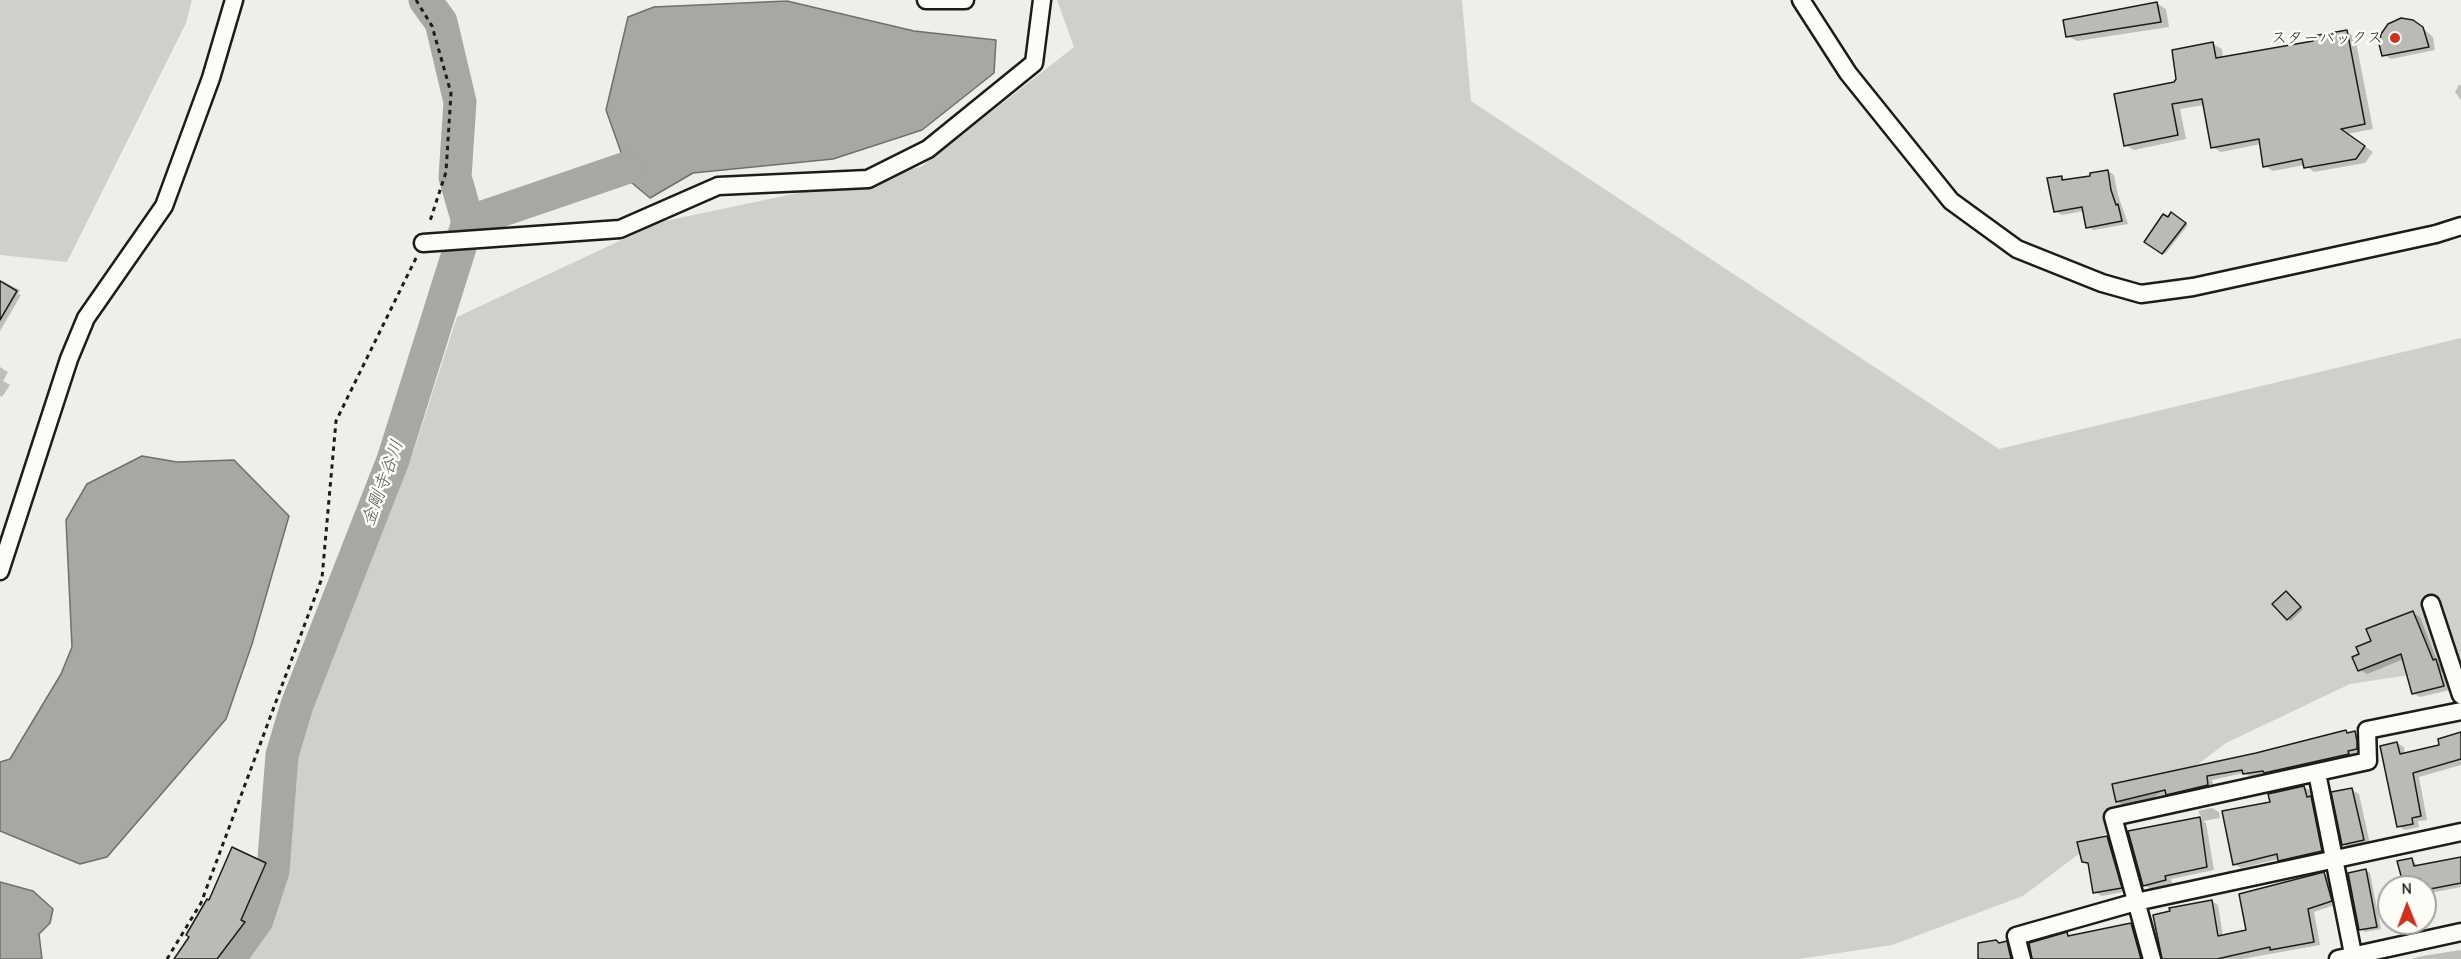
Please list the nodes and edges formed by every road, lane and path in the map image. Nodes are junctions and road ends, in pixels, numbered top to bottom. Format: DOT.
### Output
graph roads {
  1 [pos="234,0"];
  2 [pos="416,0"];
  3 [pos="926,0"];
  4 [pos="965,0"];
  5 [pos="1042,0"];
  6 [pos="1801,0"];
  7 [pos="2461,226"];
  8 [pos="423,243"];
  9 [pos="4,547"];
  10 [pos="0,571"];
  11 [pos="2431,604"];
  12 [pos="2461,695"];
  13 [pos="2461,711"];
  14 [pos="2317,773"];
  15 [pos="2461,832"];
  16 [pos="2334,861"];
  17 [pos="2136,902"];
  18 [pos="2461,932"];
  19 [pos="2348,958"];
  20 [pos="167,959"];
  21 [pos="2022,959"];
  22 [pos="2152,959"];
  1 -- 9 [label="street"];
  2 -- 8 [label="path"];
  3 -- 4 [label="street"];
  5 -- 8 [label="street"];
  6 -- 7 [label="street"];
  8 -- 20 [label="path"];
  9 -- 10 [label="street"];
  11 -- 12 [label="street"];
  13 -- 14 [label="street"];
  14 -- 16 [label="street"];
  14 -- 17 [label="street"];
  15 -- 16 [label="street"];
  16 -- 17 [label="street"];
  16 -- 19 [label="street"];
  17 -- 21 [label="street"];
  17 -- 22 [label="street"];
  18 -- 19 [label="street"];
}
